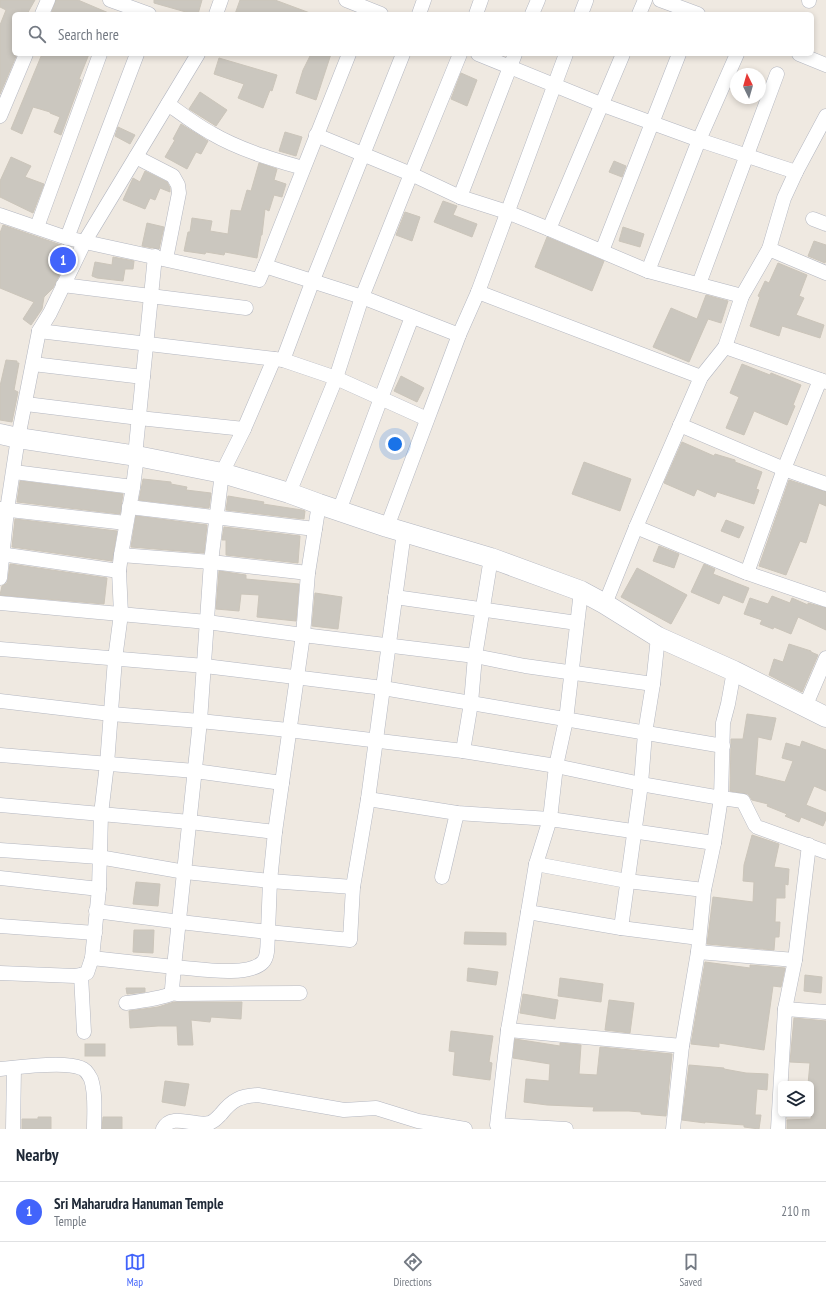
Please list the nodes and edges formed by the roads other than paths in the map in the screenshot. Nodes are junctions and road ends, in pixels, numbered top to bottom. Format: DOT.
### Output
graph roads {
  1 [pos="48,0"];
  2 [pos="221,0"];
  3 [pos="346,0"];
  4 [pos="424,0"];
  5 [pos="481,0"];
  6 [pos="538,0"];
  7 [pos="645,0"];
  8 [pos="660,0"];
  9 [pos="114,6"];
  10 [pos="368,7"];
  11 [pos="43,12"];
  12 [pos="140,12"];
  13 [pos="217,12"];
  14 [pos="377,12"];
  15 [pos="420,12"];
  16 [pos="477,12"];
  17 [pos="533,12"];
  18 [pos="640,12"];
  19 [pos="693,12"];
  20 [pos="25,56"];
  21 [pos="99,56"];
  22 [pos="136,56"];
  23 [pos="197,56"];
  24 [pos="348,56"];
  25 [pos="402,56"];
  26 [pos="459,56"];
  27 [pos="490,56"];
  28 [pos="565,56"];
  29 [pos="622,56"];
  30 [pos="678,56"];
  31 [pos="736,56"];
  32 [pos="804,56"];
  33 [pos="513,60"];
  34 [pos="826,65"];
  35 [pos="777,74"];
  36 [pos="554,85"];
  37 [pos="168,104"];
  38 [pos="603,105"];
  39 [pos="0,116"];
  40 [pos="826,116"];
  41 [pos="652,123"];
  42 [pos="316,135"];
  43 [pos="699,140"];
  44 [pos="363,155"];
  45 [pos="747,156"];
  46 [pos="136,157"];
  47 [pos="303,168"];
  48 [pos="796,172"];
  49 [pos="410,174"];
  50 [pos="460,197"];
  51 [pos="507,212"];
  52 [pos="0,215"];
  53 [pos="37,227"];
  54 [pos="550,229"];
  55 [pos="67,238"];
  56 [pos="85,241"];
  57 [pos="769,250"];
  58 [pos="602,251"];
  59 [pos="160,258"];
  60 [pos="265,266"];
  61 [pos="648,271"];
  62 [pos="826,273"];
  63 [pos="313,280"];
  64 [pos="699,284"];
  65 [pos="63,285"];
  66 [pos="478,292"];
  67 [pos="151,296"];
  68 [pos="742,296"];
  69 [pos="362,297"];
  70 [pos="246,308"];
  71 [pos="412,317"];
  72 [pos="39,331"];
  73 [pos="459,335"];
  74 [pos="146,344"];
  75 [pos="725,347"];
  76 [pos="279,360"];
  77 [pos="33,364"];
  78 [pos="143,377"];
  79 [pos="701,377"];
  80 [pos="336,378"];
  81 [pos="823,381"];
  82 [pos="380,398"];
  83 [pos="26,404"];
  84 [pos="139,418"];
  85 [pos="427,419"];
  86 [pos="680,424"];
  87 [pos="244,429"];
  88 [pos="9,436"];
  89 [pos="136,456"];
  90 [pos="784,469"];
  91 [pos="14,472"];
  92 [pos="222,473"];
  93 [pos="826,484"];
  94 [pos="133,487"];
  95 [pos="289,493"];
  96 [pos="319,504"];
  97 [pos="129,507"];
  98 [pos="3,509"];
  99 [pos="339,511"];
  100 [pos="216,518"];
  101 [pos="126,523"];
  102 [pos="636,527"];
  103 [pos="315,528"];
  104 [pos="395,530"];
  105 [pos="1,554"];
  106 [pos="121,555"];
  107 [pos="492,558"];
  108 [pos="211,562"];
  109 [pos="119,571"];
  110 [pos="308,573"];
  111 [pos="747,573"];
  112 [pos="0,578"];
  113 [pos="581,591"];
  114 [pos="395,597"];
  115 [pos="826,600"];
  116 [pos="0,603"];
  117 [pos="605,604"];
  118 [pos="482,608"];
  119 [pos="121,614"];
  120 [pos="207,622"];
  121 [pos="577,623"];
  122 [pos="303,635"];
  123 [pos="658,637"];
  124 [pos="389,646"];
  125 [pos="0,649"];
  126 [pos="475,656"];
  127 [pos="115,658"];
  128 [pos="826,658"];
  129 [pos="205,666"];
  130 [pos="572,672"];
  131 [pos="734,672"];
  132 [pos="296,678"];
  133 [pos="653,684"];
  134 [pos="384,688"];
  135 [pos="0,701"];
  136 [pos="471,703"];
  137 [pos="805,707"];
  138 [pos="110,714"];
  139 [pos="826,717"];
  140 [pos="566,720"];
  141 [pos="200,721"];
  142 [pos="288,730"];
  143 [pos="645,733"];
  144 [pos="376,741"];
  145 [pos="723,746"];
  146 [pos="463,751"];
  147 [pos="0,755"];
  148 [pos="107,764"];
  149 [pos="556,766"];
  150 [pos="195,771"];
  151 [pos="282,782"];
  152 [pos="641,784"];
  153 [pos="720,798"];
  154 [pos="368,799"];
  155 [pos="0,805"];
  156 [pos="457,813"];
  157 [pos="101,814"];
  158 [pos="550,819"];
  159 [pos="190,822"];
  160 [pos="275,832"];
  161 [pos="634,832"];
  162 [pos="714,843"];
  163 [pos="809,845"];
  164 [pos="0,850"];
  165 [pos="826,852"];
  166 [pos="99,857"];
  167 [pos="536,864"];
  168 [pos="185,872"];
  169 [pos="442,877"];
  170 [pos="0,878"];
  171 [pos="270,881"];
  172 [pos="627,881"];
  173 [pos="353,887"];
  174 [pos="99,889"];
  175 [pos="704,890"];
  176 [pos="96,911"];
  177 [pos="528,912"];
  178 [pos="180,922"];
  179 [pos="0,926"];
  180 [pos="621,928"];
  181 [pos="268,932"];
  182 [pos="95,933"];
  183 [pos="699,945"];
  184 [pos="92,958"];
  185 [pos="795,960"];
  186 [pos="174,966"];
  187 [pos="0,973"];
  188 [pos="81,975"];
  189 [pos="174,993"];
  190 [pos="300,993"];
  191 [pos="126,1003"];
  192 [pos="785,1009"];
  193 [pos="826,1012"];
  194 [pos="508,1030"];
  195 [pos="84,1032"];
  196 [pos="682,1046"];
  197 [pos="7,1068"];
  198 [pos="497,1127"];
  199 [pos="13,1129"];
  200 [pos="94,1129"];
  201 [pos="163,1129"];
  202 [pos="465,1129"];
  203 [pos="566,1129"];
  204 [pos="674,1129"];
  205 [pos="778,1129"];
  1 -- 11 [label="street"];
  2 -- 13 [label="street"];
  3 -- 10 [label="street"];
  4 -- 15 [label="street"];
  5 -- 16 [label="street"];
  6 -- 17 [label="street"];
  7 -- 18 [label="street"];
  8 -- 19 [label="street"];
  9 -- 12 [label="street"];
  10 -- 14 [label="street"];
  20 -- 39 [label="street"];
  21 -- 53 [label="street"];
  22 -- 55 [label="street"];
  23 -- 37 [label="street"];
  24 -- 42 [label="street"];
  25 -- 44 [label="street"];
  26 -- 49 [label="street"];
  27 -- 33 [label="street"];
  28 -- 36 [label="street"];
  29 -- 38 [label="street"];
  30 -- 41 [label="street"];
  31 -- 43 [label="street"];
  32 -- 34 [label="street"];
  33 -- 36 [label="street"];
  33 -- 50 [label="street"];
  35 -- 45 [label="street"];
  36 -- 38 [label="street"];
  36 -- 51 [label="street"];
  37 -- 46 [label="street"];
  37 -- 47 [label="street"];
  38 -- 41 [label="street"];
  38 -- 54 [label="street"];
  40 -- 48 [label="street"];
  41 -- 43 [label="street"];
  41 -- 58 [label="street"];
  42 -- 44 [label="street"];
  42 -- 47 [label="street"];
  43 -- 45 [label="street"];
  43 -- 61 [label="street"];
  44 -- 49 [label="street"];
  44 -- 63 [label="street"];
  45 -- 48 [label="street"];
  45 -- 64 [label="street"];
  46 -- 56 [label="street"];
  46 -- 59 [label="street"];
  47 -- 60 [label="street"];
  48 -- 57 [label="street"];
  49 -- 50 [label="street"];
  49 -- 69 [label="street"];
  50 -- 51 [label="street"];
  51 -- 54 [label="street"];
  51 -- 66 [label="street"];
  52 -- 53 [label="street"];
  53 -- 55 [label="street"];
  54 -- 58 [label="street"];
  55 -- 56 [label="street"];
  56 -- 59 [label="street"];
  56 -- 65 [label="street"];
  57 -- 62 [label="street"];
  57 -- 68 [label="street"];
  58 -- 61 [label="street"];
  59 -- 60 [label="street"];
  59 -- 67 [label="street"];
  60 -- 63 [label="street"];
  61 -- 64 [label="street"];
  63 -- 69 [label="street"];
  63 -- 76 [label="street"];
  64 -- 68 [label="street"];
  65 -- 67 [label="street"];
  65 -- 72 [label="street"];
  66 -- 73 [label="street"];
  66 -- 79 [label="street"];
  67 -- 70 [label="street"];
  67 -- 74 [label="street"];
  68 -- 75 [label="street"];
  69 -- 71 [label="street"];
  69 -- 80 [label="street"];
  71 -- 73 [label="street"];
  71 -- 82 [label="street"];
  72 -- 74 [label="street"];
  72 -- 77 [label="street"];
  73 -- 85 [label="street"];
  74 -- 76 [label="street"];
  74 -- 78 [label="street"];
  75 -- 79 [label="street"];
  75 -- 81 [label="street"];
  76 -- 80 [label="street"];
  76 -- 87 [label="street"];
  77 -- 78 [label="street"];
  77 -- 83 [label="street"];
  78 -- 84 [label="street"];
  79 -- 86 [label="street"];
  80 -- 82 [label="street"];
  80 -- 95 [label="street"];
  81 -- 90 [label="street"];
  82 -- 85 [label="street"];
  82 -- 99 [label="street"];
  83 -- 84 [label="street"];
  83 -- 88 [label="street"];
  84 -- 87 [label="street"];
  84 -- 89 [label="street"];
  85 -- 104 [label="street"];
  86 -- 90 [label="street"];
  86 -- 102 [label="street"];
  87 -- 92 [label="street"];
  88 -- 89 [label="main road"];
  88 -- 91 [label="street"];
  89 -- 92 [label="main road"];
  89 -- 94 [label="street"];
  90 -- 93 [label="street"];
  90 -- 111 [label="street"];
  91 -- 94 [label="street"];
  91 -- 98 [label="street"];
  92 -- 95 [label="main road"];
  92 -- 100 [label="street"];
  94 -- 97 [label="street"];
  95 -- 96 [label="main road"];
  96 -- 99 [label="main road"];
  96 -- 103 [label="street"];
  97 -- 100 [label="street"];
  97 -- 101 [label="street"];
  98 -- 101 [label="street"];
  98 -- 105 [label="street"];
  99 -- 104 [label="main road"];
  100 -- 103 [label="street"];
  100 -- 108 [label="street"];
  101 -- 106 [label="street"];
  102 -- 111 [label="street"];
  102 -- 117 [label="street"];
  103 -- 110 [label="street"];
  104 -- 107 [label="main road"];
  104 -- 114 [label="street"];
  105 -- 109 [label="street"];
  105 -- 112 [label="street"];
  106 -- 108 [label="street"];
  106 -- 109 [label="street"];
  107 -- 113 [label="main road"];
  107 -- 118 [label="street"];
  108 -- 110 [label="street"];
  108 -- 120 [label="street"];
  109 -- 119 [label="street"];
  110 -- 122 [label="street"];
  111 -- 115 [label="street"];
  113 -- 117 [label="main road"];
  113 -- 121 [label="street"];
  114 -- 118 [label="street"];
  114 -- 124 [label="street"];
  116 -- 119 [label="street"];
  117 -- 123 [label="main road"];
  118 -- 121 [label="street"];
  118 -- 126 [label="street"];
  119 -- 120 [label="street"];
  119 -- 127 [label="street"];
  120 -- 122 [label="street"];
  120 -- 129 [label="street"];
  121 -- 130 [label="street"];
  122 -- 124 [label="street"];
  122 -- 132 [label="street"];
  123 -- 131 [label="main road"];
  123 -- 133 [label="street"];
  124 -- 126 [label="street"];
  124 -- 134 [label="street"];
  125 -- 127 [label="street"];
  126 -- 130 [label="street"];
  126 -- 136 [label="street"];
  127 -- 129 [label="street"];
  127 -- 138 [label="street"];
  128 -- 137 [label="street"];
  129 -- 132 [label="street"];
  129 -- 141 [label="street"];
  130 -- 133 [label="street"];
  130 -- 140 [label="street"];
  131 -- 137 [label="main road"];
  131 -- 145 [label="street"];
  132 -- 134 [label="street"];
  132 -- 142 [label="street"];
  133 -- 143 [label="street"];
  134 -- 136 [label="street"];
  134 -- 144 [label="street"];
  135 -- 138 [label="street"];
  136 -- 140 [label="street"];
  136 -- 146 [label="street"];
  137 -- 139 [label="main road"];
  138 -- 141 [label="street"];
  138 -- 148 [label="street"];
  140 -- 143 [label="street"];
  140 -- 149 [label="street"];
  141 -- 142 [label="street"];
  141 -- 150 [label="street"];
  142 -- 144 [label="street"];
  142 -- 151 [label="street"];
  143 -- 145 [label="street"];
  143 -- 152 [label="street"];
  144 -- 146 [label="street"];
  144 -- 154 [label="street"];
  145 -- 153 [label="street"];
  146 -- 149 [label="street"];
  147 -- 148 [label="street"];
  148 -- 150 [label="street"];
  148 -- 157 [label="street"];
  149 -- 152 [label="street"];
  149 -- 158 [label="street"];
  150 -- 151 [label="street"];
  150 -- 159 [label="street"];
  151 -- 160 [label="street"];
  152 -- 153 [label="street"];
  152 -- 161 [label="street"];
  153 -- 162 [label="street"];
  153 -- 163 [label="street"];
  154 -- 156 [label="street"];
  154 -- 173 [label="street"];
  155 -- 157 [label="street"];
  156 -- 158 [label="street"];
  156 -- 169 [label="street"];
  157 -- 159 [label="street"];
  157 -- 166 [label="street"];
  158 -- 161 [label="street"];
  158 -- 167 [label="street"];
  159 -- 160 [label="street"];
  159 -- 168 [label="street"];
  160 -- 171 [label="street"];
  161 -- 162 [label="street"];
  161 -- 172 [label="street"];
  162 -- 175 [label="street"];
  163 -- 165 [label="street"];
  163 -- 185 [label="street"];
  164 -- 166 [label="street"];
  166 -- 168 [label="street"];
  166 -- 174 [label="street"];
  167 -- 172 [label="street"];
  167 -- 177 [label="street"];
  168 -- 171 [label="street"];
  168 -- 178 [label="street"];
  170 -- 174 [label="street"];
  171 -- 173 [label="street"];
  171 -- 181 [label="street"];
  172 -- 175 [label="street"];
  172 -- 180 [label="street"];
  173 -- 181 [label="street"];
  174 -- 176 [label="street"];
  175 -- 183 [label="street"];
  176 -- 178 [label="street"];
  176 -- 182 [label="street"];
  177 -- 180 [label="street"];
  177 -- 194 [label="street"];
  178 -- 181 [label="street"];
  178 -- 186 [label="street"];
  179 -- 182 [label="street"];
  180 -- 183 [label="street"];
  181 -- 186 [label="street"];
  182 -- 184 [label="street"];
  183 -- 185 [label="street"];
  183 -- 196 [label="street"];
  184 -- 186 [label="street"];
  184 -- 188 [label="street"];
  185 -- 192 [label="street"];
  186 -- 189 [label="street"];
  187 -- 188 [label="street"];
  188 -- 195 [label="street"];
  189 -- 190 [label="street"];
  189 -- 191 [label="street"];
  192 -- 193 [label="street"];
  192 -- 205 [label="street"];
  194 -- 196 [label="street"];
  194 -- 198 [label="street"];
  196 -- 204 [label="street"];
  197 -- 199 [label="street"];
  197 -- 200 [label="street"];
  198 -- 203 [label="street"];
  201 -- 202 [label="street"];
}
